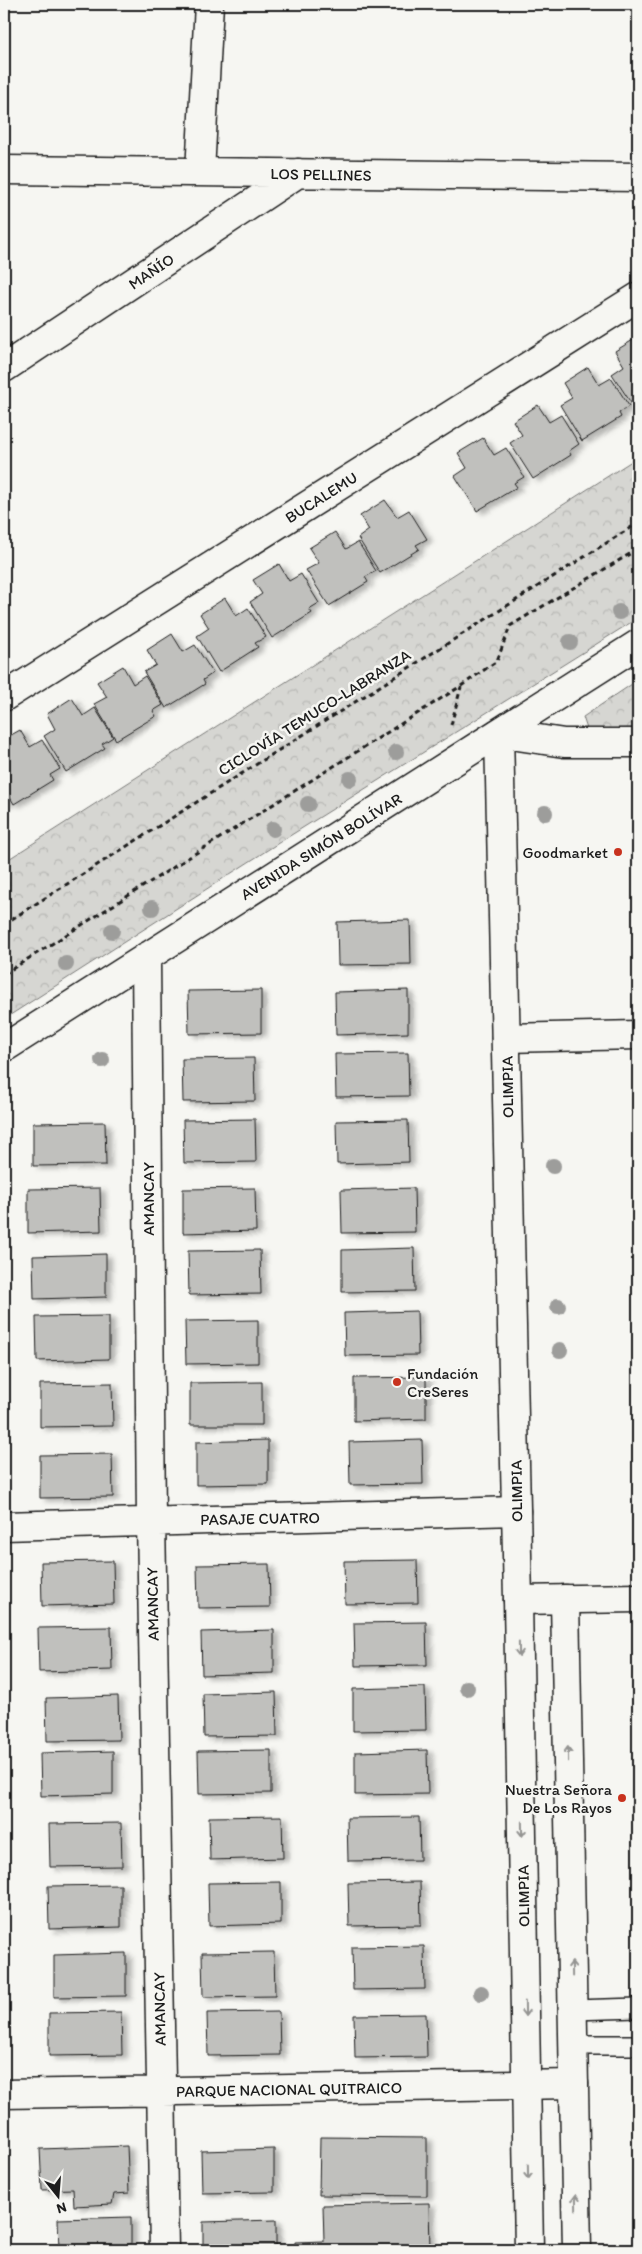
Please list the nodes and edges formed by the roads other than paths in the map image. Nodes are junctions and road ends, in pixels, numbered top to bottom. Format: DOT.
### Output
graph roads {
  1 [pos="209,4"];
  2 [pos="4,170"];
  3 [pos="200,172"];
  4 [pos="298,174"];
  5 [pos="638,177"];
  6 [pos="638,297"];
  7 [pos="4,368"];
  8 [pos="638,644"];
  9 [pos="4,697"];
  10 [pos="499,733"];
  11 [pos="638,743"];
  12 [pos="146,958"];
  13 [pos="638,1035"];
  14 [pos="506,1038"];
  15 [pos="4,1048"];
  16 [pos="516,1511"];
  17 [pos="151,1520"];
  18 [pos="4,1526"];
  19 [pos="638,1598"];
  20 [pos="565,1599"];
  21 [pos="518,1600"];
  22 [pos="638,2008"];
  23 [pos="573,2010"];
  24 [pos="574,2045"];
  25 [pos="638,2045"];
  26 [pos="574,2084"];
  27 [pos="527,2085"];
  28 [pos="161,2091"];
  29 [pos="4,2094"];
  30 [pos="164,2250"];
  31 [pos="529,2250"];
  32 [pos="577,2250"];
  1 -- 3 [label="street"];
  2 -- 3 [label="street, LOS PELLINES"];
  3 -- 4 [label="street, LOS PELLINES"];
  4 -- 5 [label="street, LOS PELLINES"];
  4 -- 7 [label="street, MAÑÍO"];
  6 -- 9 [label="street, BUCALEMU"];
  8 -- 10 [label="street, AVENIDA SIMÓN BOLÍVAR"];
  10 -- 11 [label="street"];
  10 -- 12 [label="street, AVENIDA SIMÓN BOLÍVAR"];
  10 -- 14 [label="street, OLIMPIA"];
  12 -- 15 [label="street, AVENIDA SIMÓN BOLÍVAR"];
  12 -- 17 [label="street, AMANCAY"];
  13 -- 14 [label="street"];
  14 -- 16 [label="street, OLIMPIA"];
  16 -- 17 [label="street, PASAJE CUATRO"];
  16 -- 21 [label="street, OLIMPIA"];
  17 -- 18 [label="street, PASAJE CUATRO"];
  17 -- 28 [label="street, AMANCAY"];
  19 -- 20 [label="street"];
  20 -- 21 [label="street"];
  23 -- 20 [label="street, one-way"];
  21 -- 27 [label="street, OLIMPIA, one-way"];
  22 -- 23 [label="lane"];
  23 -- 24 [label="street"];
  24 -- 25 [label="lane"];
  24 -- 26 [label="street"];
  26 -- 27 [label="street, PARQUE NACIONAL QUITRAICO"];
  32 -- 26 [label="street, one-way"];
  27 -- 28 [label="street, PARQUE NACIONAL QUITRAICO"];
  27 -- 31 [label="street, OLIMPIA, one-way"];
  28 -- 29 [label="street, PARQUE NACIONAL QUITRAICO"];
  28 -- 30 [label="street, AMANCAY"];
}
